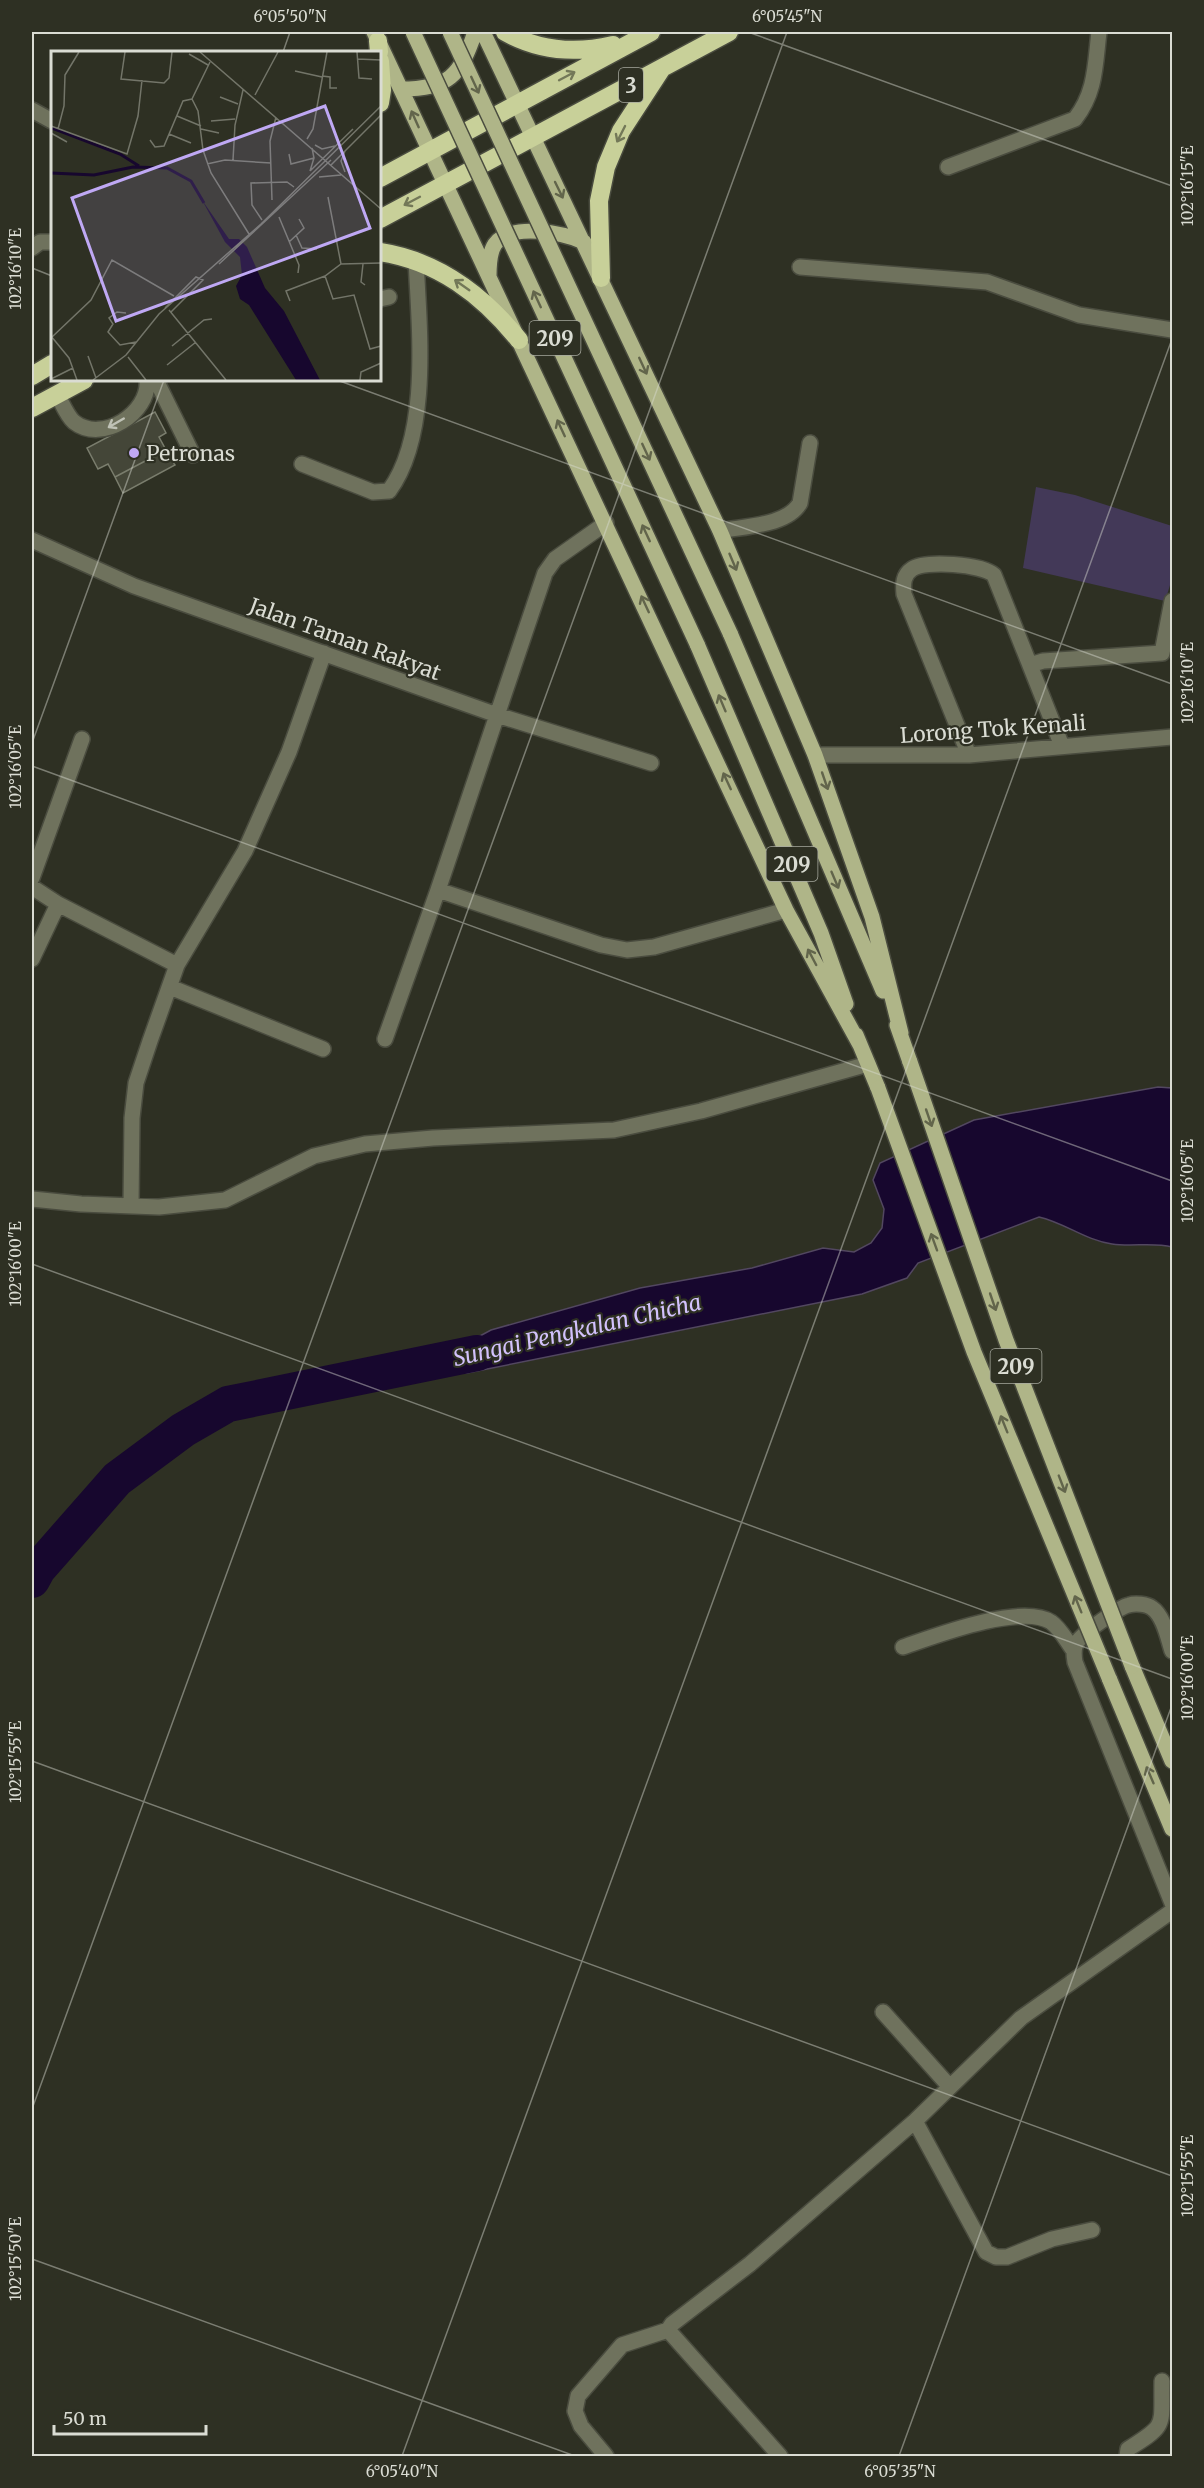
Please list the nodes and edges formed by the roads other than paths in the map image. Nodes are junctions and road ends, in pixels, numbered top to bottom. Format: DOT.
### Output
graph roads {
  1 [pos="413,32"];
  2 [pos="450,32"];
  3 [pos="475,32"];
  4 [pos="483,32"];
  5 [pos="505,32"];
  6 [pos="729,32"];
  7 [pos="1099,32"];
  8 [pos="644,33"];
  9 [pos="377,42"];
  10 [pos="663,67"];
  11 [pos="381,76"];
  12 [pos="401,88"];
  13 [pos="381,96"];
  14 [pos="516,103"];
  15 [pos="32,110"];
  16 [pos="51,120"];
  17 [pos="533,138"];
  18 [pos="429,149"];
  19 [pos="948,167"];
  20 [pos="381,177"];
  21 [pos="444,184"];
  22 [pos="381,218"];
  23 [pos="51,242"];
  24 [pos="584,242"];
  25 [pos="32,248"];
  26 [pos="381,252"];
  27 [pos="416,260"];
  28 [pos="800,267"];
  29 [pos="489,276"];
  30 [pos="602,278"];
  31 [pos="1173,330"];
  32 [pos="519,340"];
  33 [pos="51,365"];
  34 [pos="32,376"];
  35 [pos="82,381"];
  36 [pos="147,381"];
  37 [pos="156,381"];
  38 [pos="57,394"];
  39 [pos="32,408"];
  40 [pos="810,443"];
  41 [pos="193,455"];
  42 [pos="302,464"];
  43 [pos="606,523"];
  44 [pos="720,531"];
  45 [pos="32,540"];
  46 [pos="1173,601"];
  47 [pos="324,652"];
  48 [pos="1030,665"];
  49 [pos="497,715"];
  50 [pos="1173,737"];
  51 [pos="82,739"];
  52 [pos="1062,746"];
  53 [pos="815,754"];
  54 [pos="969,755"];
  55 [pos="651,763"];
  56 [pos="32,878"];
  57 [pos="32,887"];
  58 [pos="438,890"];
  59 [pos="57,904"];
  60 [pos="786,910"];
  61 [pos="32,959"];
  62 [pos="177,965"];
  63 [pos="170,987"];
  64 [pos="901,1034"];
  65 [pos="385,1039"];
  66 [pos="860,1045"];
  67 [pos="323,1048"];
  68 [pos="868,1064"];
  69 [pos="32,1199"];
  70 [pos="131,1206"];
  71 [pos="903,1647"];
  72 [pos="1074,1651"];
  73 [pos="1173,1651"];
  74 [pos="1173,1761"];
  75 [pos="1173,1829"];
  76 [pos="1173,1903"];
  77 [pos="1173,1911"];
  78 [pos="883,2012"];
  79 [pos="950,2087"];
  80 [pos="915,2121"];
  81 [pos="1092,2230"];
  82 [pos="668,2330"];
  83 [pos="1162,2382"];
  84 [pos="606,2457"];
  85 [pos="780,2457"];
  86 [pos="1127,2457"];
  66 -- 1 [label="main road, 209, one-way, bridge"];
  2 -- 64 [label="main road, 209, one-way, bridge"];
  3 -- 12 [label="main road"];
  4 -- 14 [label="main road"];
  5 -- 8 [label="highway"];
  6 -- 10 [label="highway, 3"];
  7 -- 19 [label="street"];
  14 -- 8 [label="highway, 3, one-way"];
  9 -- 12 [label="main road"];
  10 -- 17 [label="highway, 3"];
  10 -- 30 [label="highway, one-way"];
  11 -- 13 [label="highway"];
  18 -- 12 [label="main road, one-way"];
  14 -- 17 [label="main road"];
  14 -- 18 [label="highway, 3"];
  15 -- 16 [label="street"];
  17 -- 21 [label="highway, 3"];
  17 -- 24 [label="main road, one-way"];
  18 -- 20 [label="highway, 3"];
  18 -- 21 [label="main road"];
  21 -- 22 [label="highway, 3, one-way"];
  21 -- 29 [label="main road"];
  23 -- 25 [label="street"];
  24 -- 29 [label="main road"];
  24 -- 30 [label="main road"];
  26 -- 27 [label="highway"];
  32 -- 27 [label="highway, one-way"];
  27 -- 42 [label="street"];
  28 -- 31 [label="street"];
  29 -- 32 [label="main road"];
  30 -- 44 [label="main road, one-way"];
  43 -- 32 [label="main road, one-way"];
  33 -- 34 [label="highway"];
  35 -- 38 [label="highway"];
  36 -- 38 [label="street, one-way"];
  37 -- 41 [label="street"];
  38 -- 39 [label="highway"];
  40 -- 44 [label="street"];
  43 -- 49 [label="street"];
  60 -- 43 [label="main road, one-way"];
  44 -- 53 [label="main road, one-way"];
  45 -- 47 [label="street, Jalan Taman Rakyat"];
  46 -- 48 [label="street"];
  47 -- 49 [label="street, Jalan Taman Rakyat"];
  47 -- 62 [label="street"];
  48 -- 52 [label="street"];
  48 -- 54 [label="street"];
  49 -- 55 [label="street, Jalan Taman Rakyat"];
  49 -- 58 [label="street"];
  50 -- 52 [label="street, Lorong Tok Kenali"];
  51 -- 56 [label="street"];
  52 -- 54 [label="street, Lorong Tok Kenali"];
  53 -- 54 [label="street, Lorong Tok Kenali"];
  53 -- 64 [label="main road, one-way"];
  57 -- 59 [label="street"];
  58 -- 60 [label="street"];
  58 -- 65 [label="street"];
  59 -- 61 [label="street"];
  59 -- 62 [label="street"];
  66 -- 60 [label="main road, one-way"];
  62 -- 63 [label="street"];
  63 -- 67 [label="street"];
  63 -- 70 [label="street"];
  64 -- 74 [label="main road, 209, one-way, bridge"];
  66 -- 68 [label="main road, 209"];
  68 -- 70 [label="street"];
  75 -- 68 [label="main road, 209, one-way, bridge"];
  69 -- 70 [label="street"];
  71 -- 72 [label="street"];
  72 -- 73 [label="street"];
  72 -- 76 [label="street"];
  77 -- 79 [label="street"];
  78 -- 79 [label="street"];
  79 -- 80 [label="street"];
  80 -- 81 [label="street"];
  80 -- 82 [label="street"];
  82 -- 84 [label="street"];
  82 -- 85 [label="street"];
  83 -- 86 [label="street"];
}
